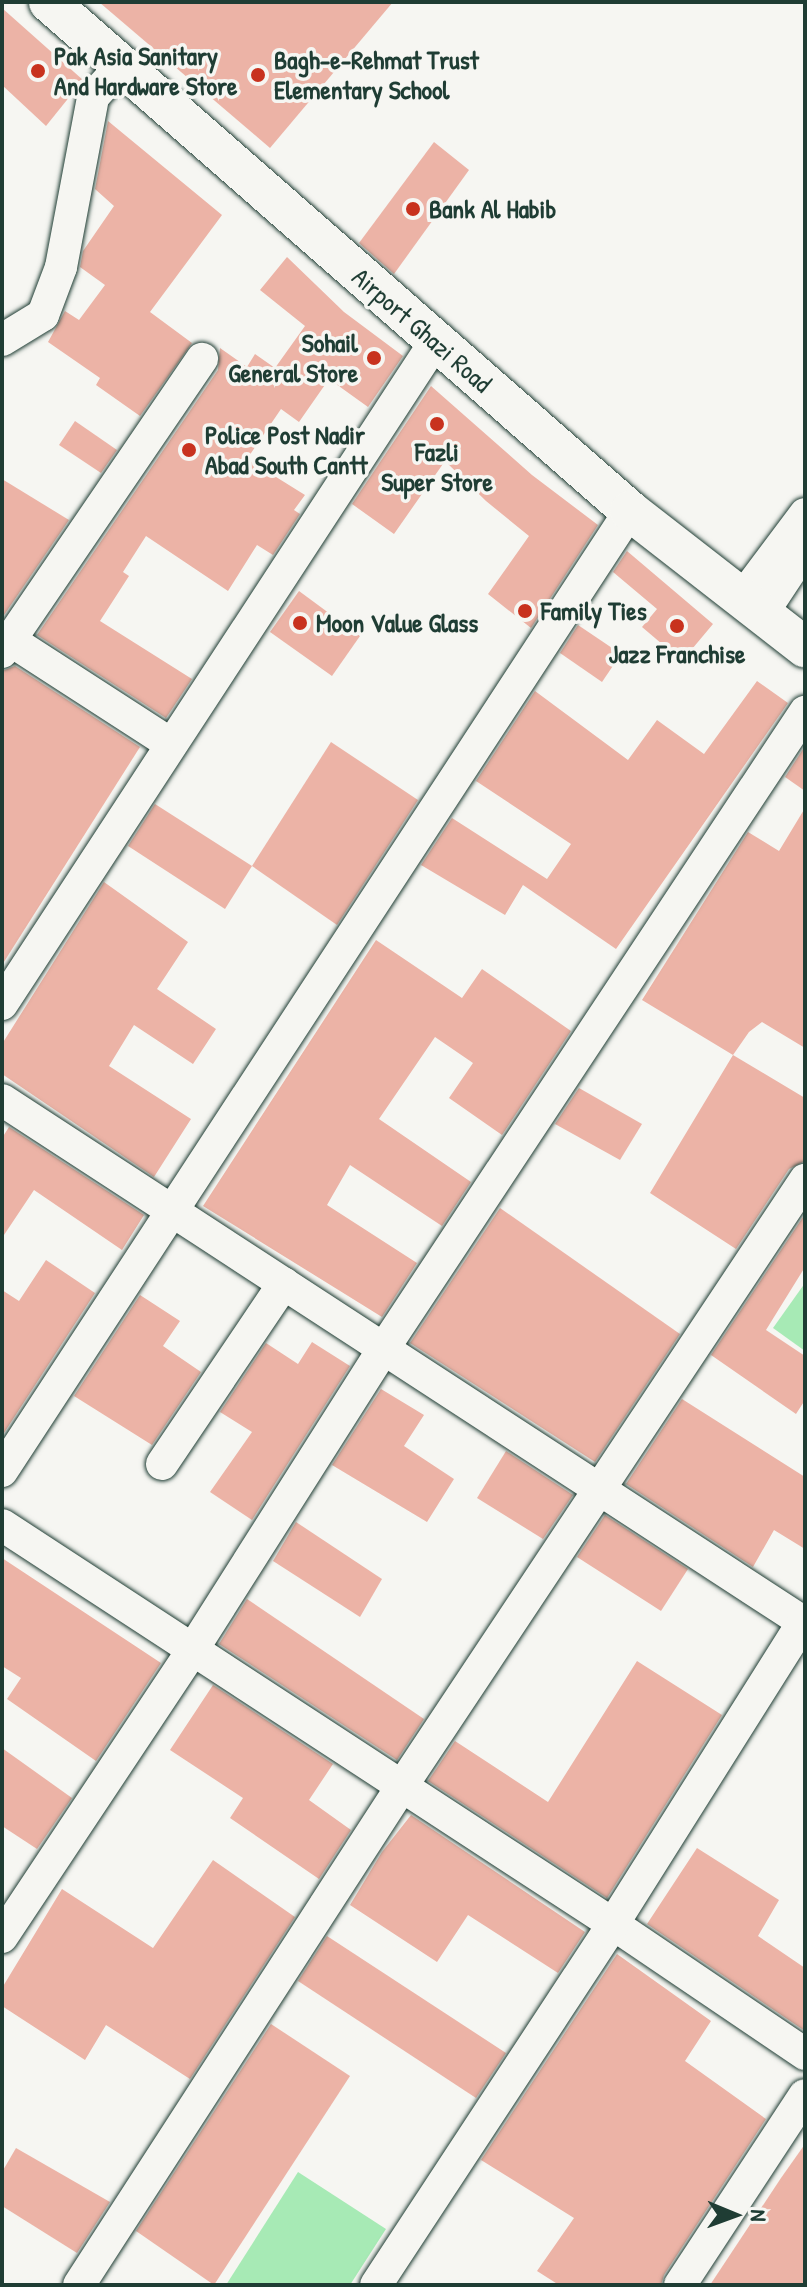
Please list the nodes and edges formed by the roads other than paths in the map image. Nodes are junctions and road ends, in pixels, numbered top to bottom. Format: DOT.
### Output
graph roads {
  1 [pos="49,2"];
  2 [pos="123,64"];
  3 [pos="2,340"];
  4 [pos="435,342"];
  5 [pos="202,359"];
  6 [pos="630,511"];
  7 [pos="805,514"];
  8 [pos="805,549"];
  9 [pos="752,606"];
  10 [pos="6,646"];
  11 [pos="805,647"];
  12 [pos="805,712"];
  13 [pos="171,744"];
  14 [pos="2,1004"];
  15 [pos="2,1100"];
  16 [pos="805,1180"];
  17 [pos="171,1210"];
  18 [pos="284,1283"];
  19 [pos="384,1348"];
  20 [pos="162,1464"];
  21 [pos="2,1471"];
  22 [pos="601,1489"];
  23 [pos="2,1525"];
  24 [pos="804,1621"];
  25 [pos="193,1649"];
  26 [pos="402,1786"];
  27 [pos="613,1924"];
  28 [pos="2,1937"];
  29 [pos="805,2054"];
  30 [pos="805,2095"];
  31 [pos="79,2285"];
  32 [pos="376,2285"];
  33 [pos="680,2285"];
  1 -- 2 [label="main road, Airport Ghazi Road"];
  2 -- 3 [label="street"];
  2 -- 4 [label="main road, Airport Ghazi Road"];
  4 -- 6 [label="main road, Airport Ghazi Road"];
  4 -- 13 [label="street"];
  5 -- 10 [label="street"];
  6 -- 9 [label="main road, Airport Ghazi Road"];
  6 -- 17 [label="street"];
  7 -- 9 [label="street"];
  8 -- 9 [label="street"];
  9 -- 11 [label="main road, Airport Ghazi Road"];
  10 -- 13 [label="street"];
  12 -- 19 [label="street"];
  13 -- 14 [label="street"];
  15 -- 17 [label="street"];
  16 -- 22 [label="street"];
  17 -- 18 [label="street"];
  17 -- 21 [label="street"];
  18 -- 19 [label="street"];
  18 -- 20 [label="street"];
  19 -- 22 [label="street"];
  19 -- 25 [label="street"];
  22 -- 24 [label="street"];
  22 -- 26 [label="street"];
  23 -- 25 [label="street"];
  24 -- 27 [label="street"];
  25 -- 26 [label="street"];
  25 -- 28 [label="street"];
  26 -- 27 [label="street"];
  26 -- 31 [label="street"];
  27 -- 29 [label="street"];
  27 -- 32 [label="street"];
  30 -- 33 [label="street"];
}
